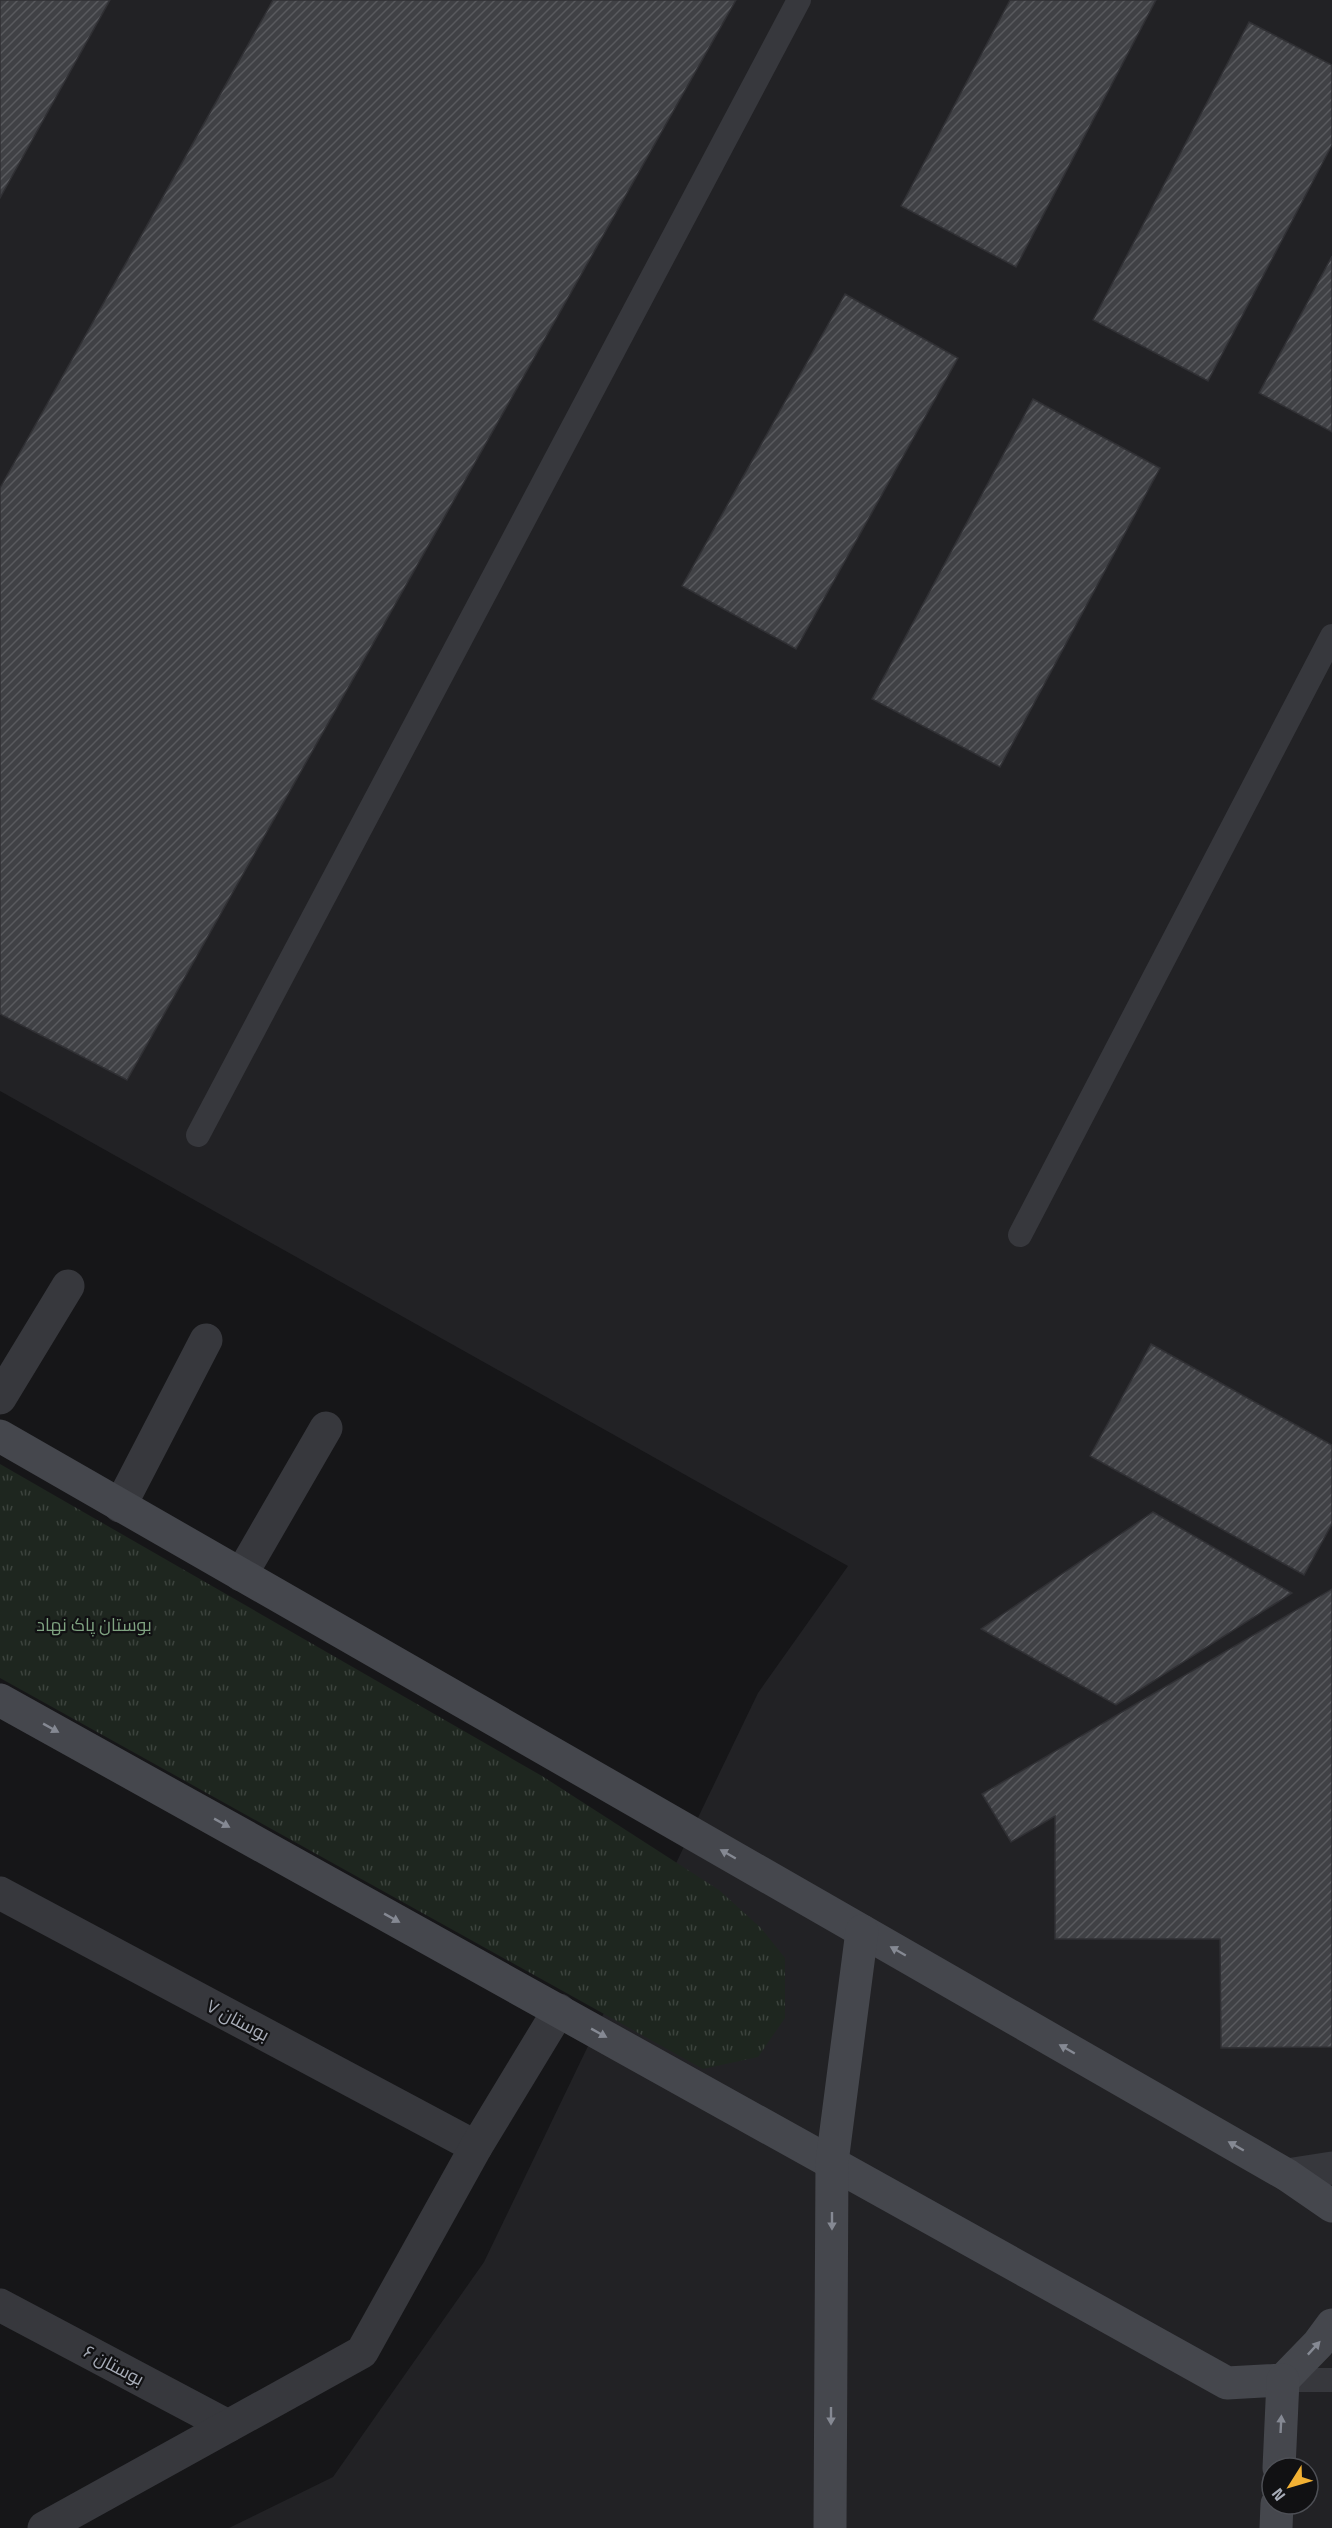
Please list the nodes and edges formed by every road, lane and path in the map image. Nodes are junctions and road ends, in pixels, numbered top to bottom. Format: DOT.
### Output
graph roads {
  1 [pos="799,0"];
  2 [pos="1332,636"];
  3 [pos="198,1135"];
  4 [pos="1020,1234"];
  5 [pos="69,1286"];
  6 [pos="206,1340"];
  7 [pos="0,1398"];
  8 [pos="326,1428"];
  9 [pos="0,1436"];
  10 [pos="120,1506"];
  11 [pos="241,1575"];
  12 [pos="0,1700"];
  13 [pos="0,1893"];
  14 [pos="862,1931"];
  15 [pos="559,2010"];
  16 [pos="476,2147"];
  17 [pos="832,2162"];
  18 [pos="1332,2168"];
  19 [pos="1287,2175"];
  20 [pos="1332,2206"];
  21 [pos="0,2305"];
  22 [pos="1332,2325"];
  23 [pos="1283,2380"];
  24 [pos="1332,2380"];
  25 [pos="228,2426"];
  26 [pos="1280,2456"];
  27 [pos="44,2528"];
  28 [pos="830,2528"];
  1 -- 3 [label="lane"];
  2 -- 4 [label="lane"];
  5 -- 7 [label="street"];
  6 -- 10 [label="street"];
  8 -- 11 [label="street"];
  9 -- 10 [label="street"];
  10 -- 11 [label="street"];
  14 -- 11 [label="street, one-way"];
  12 -- 15 [label="street, one-way"];
  13 -- 16 [label="street, بوستان ۷"];
  14 -- 17 [label="street"];
  19 -- 14 [label="street, one-way"];
  15 -- 16 [label="street"];
  15 -- 17 [label="street, one-way"];
  16 -- 25 [label="street"];
  17 -- 23 [label="street"];
  17 -- 28 [label="street, one-way"];
  18 -- 19 [label="street"];
  19 -- 20 [label="street"];
  21 -- 25 [label="street, بوستان ۶"];
  23 -- 22 [label="street, one-way"];
  23 -- 24 [label="lane"];
  26 -- 23 [label="street, one-way"];
  25 -- 27 [label="street"];
}
